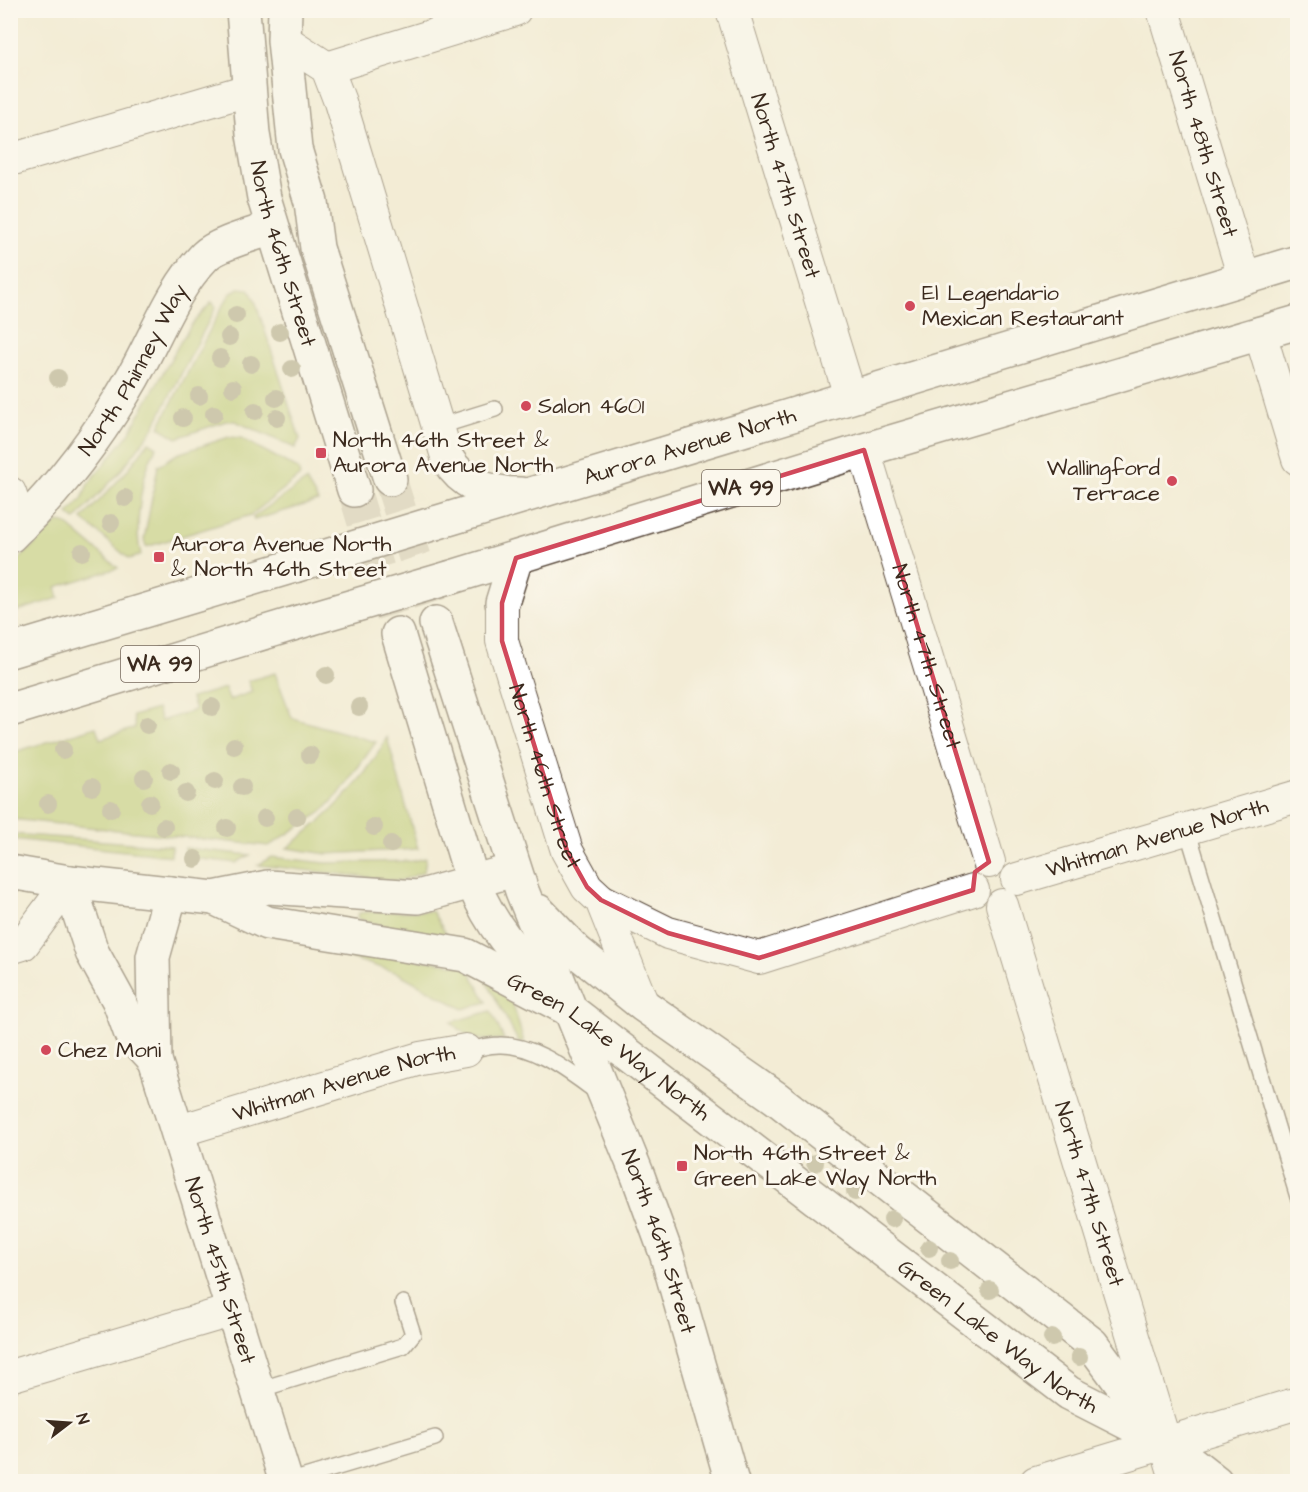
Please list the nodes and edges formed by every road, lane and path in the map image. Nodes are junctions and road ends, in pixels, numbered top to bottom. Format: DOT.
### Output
graph roads {
  1 [pos="243,10"];
  2 [pos="515,10"];
  3 [pos="732,10"];
  4 [pos="1163,10"];
  5 [pos="285,25"];
  6 [pos="327,68"];
  7 [pos="248,90"];
  8 [pos="10,160"];
  9 [pos="272,228"];
  10 [pos="317,249"];
  11 [pos="1298,262"];
  12 [pos="1244,278"];
  13 [pos="1298,322"];
  14 [pos="1260,333"];
  15 [pos="850,396"];
  16 [pos="495,409"];
  17 [pos="437,427"];
  18 [pos="864,450"];
  19 [pos="1298,459"];
  20 [pos="448,460"];
  21 [pos="390,479"];
  22 [pos="354,490"];
  23 [pos="10,493"];
  24 [pos="528,494"];
  25 [pos="16,531"];
  26 [pos="516,558"];
  27 [pos="502,603"];
  28 [pos="436,623"];
  29 [pos="398,634"];
  30 [pos="10,651"];
  31 [pos="10,710"];
  32 [pos="1298,795"];
  33 [pos="1187,829"];
  34 [pos="989,862"];
  35 [pos="10,872"];
  36 [pos="518,880"];
  37 [pos="69,882"];
  38 [pos="473,883"];
  39 [pos="973,890"];
  40 [pos="1009,892"];
  41 [pos="171,893"];
  42 [pos="214,898"];
  43 [pos="601,900"];
  44 [pos="10,948"];
  45 [pos="643,1005"];
  46 [pos="570,1010"];
  47 [pos="466,1050"];
  48 [pos="155,1060"];
  49 [pos="606,1097"];
  50 [pos="178,1131"];
  51 [pos="1298,1197"];
  52 [pos="403,1303"];
  53 [pos="234,1310"];
  54 [pos="10,1376"];
  55 [pos="258,1390"];
  56 [pos="1298,1403"];
  57 [pos="435,1438"];
  58 [pos="1165,1442"];
  59 [pos="287,1482"];
  60 [pos="732,1482"];
  61 [pos="1036,1482"];
  62 [pos="1177,1482"];
  63 [pos="1216,1482"];
  1 -- 7 [label="main road, North 46th Street"];
  2 -- 6 [label="street"];
  3 -- 15 [label="street, North 47th Street"];
  4 -- 12 [label="street, North 48th Street"];
  5 -- 6 [label="street, North 46th Street"];
  5 -- 10 [label="main road, North 46th Street"];
  6 -- 17 [label="street"];
  7 -- 8 [label="street"];
  7 -- 9 [label="main road, North 46th Street"];
  9 -- 10 [label="main road"];
  9 -- 22 [label="main road, North 46th Street"];
  9 -- 25 [label="main road, North Phinney Way"];
  10 -- 21 [label="main road, North 46th Street"];
  11 -- 12 [label="main road, Aurora Avenue North / WA 99"];
  12 -- 15 [label="main road, Aurora Avenue North / WA 99"];
  13 -- 14 [label="main road, WA 99"];
  14 -- 18 [label="main road, WA 99"];
  14 -- 19 [label="street"];
  15 -- 24 [label="main road, Aurora Avenue North / WA 99"];
  16 -- 17 [label="lane"];
  17 -- 20 [label="street"];
  18 -- 26 [label="main road, WA 99"];
  18 -- 34 [label="street, North 47th Street"];
  20 -- 24 [label="main road"];
  23 -- 25 [label="street"];
  24 -- 30 [label="main road, Aurora Avenue North / WA 99, bridge"];
  26 -- 27 [label="main road"];
  26 -- 31 [label="main road, WA 99, bridge"];
  27 -- 43 [label="street, North 46th Street"];
  28 -- 36 [label="main road, North 46th Street"];
  29 -- 38 [label="main road, North 46th Street"];
  32 -- 33 [label="street, Whitman Avenue North"];
  33 -- 40 [label="street, Whitman Avenue North"];
  33 -- 51 [label="lane"];
  34 -- 39 [label="street"];
  34 -- 40 [label="street"];
  35 -- 37 [label="main road, Green Lake Way North"];
  36 -- 38 [label="main road, Green Lake Way North"];
  36 -- 45 [label="main road, Green Lake Way North"];
  36 -- 46 [label="main road, North 46th Street"];
  37 -- 41 [label="main road, Green Lake Way North"];
  37 -- 44 [label="street"];
  37 -- 48 [label="main road, North 45th Street"];
  38 -- 42 [label="main road, Green Lake Way North"];
  38 -- 46 [label="main road, North 46th Street"];
  39 -- 40 [label="street"];
  39 -- 43 [label="street"];
  40 -- 58 [label="street, North 47th Street"];
  41 -- 42 [label="main road, Green Lake Way North"];
  41 -- 48 [label="main road, North 45th Street"];
  42 -- 46 [label="main road, Green Lake Way North"];
  43 -- 45 [label="street, North 46th Street"];
  45 -- 58 [label="main road, Green Lake Way North"];
  46 -- 49 [label="main road, North 46th Street"];
  46 -- 58 [label="main road, Green Lake Way North"];
  47 -- 49 [label="lane, Whitman Avenue North"];
  47 -- 50 [label="street, Whitman Avenue North"];
  48 -- 50 [label="main road, North 45th Street"];
  49 -- 60 [label="main road, North 46th Street"];
  50 -- 53 [label="main road, North 45th Street"];
  52 -- 55 [label="lane"];
  53 -- 54 [label="street"];
  53 -- 55 [label="main road, North 45th Street"];
  55 -- 59 [label="main road, North 45th Street"];
  56 -- 58 [label="street"];
  57 -- 59 [label="lane"];
  58 -- 61 [label="street"];
  58 -- 62 [label="street, North 47th Street"];
  58 -- 63 [label="main road, Green Lake Way North"];
}
